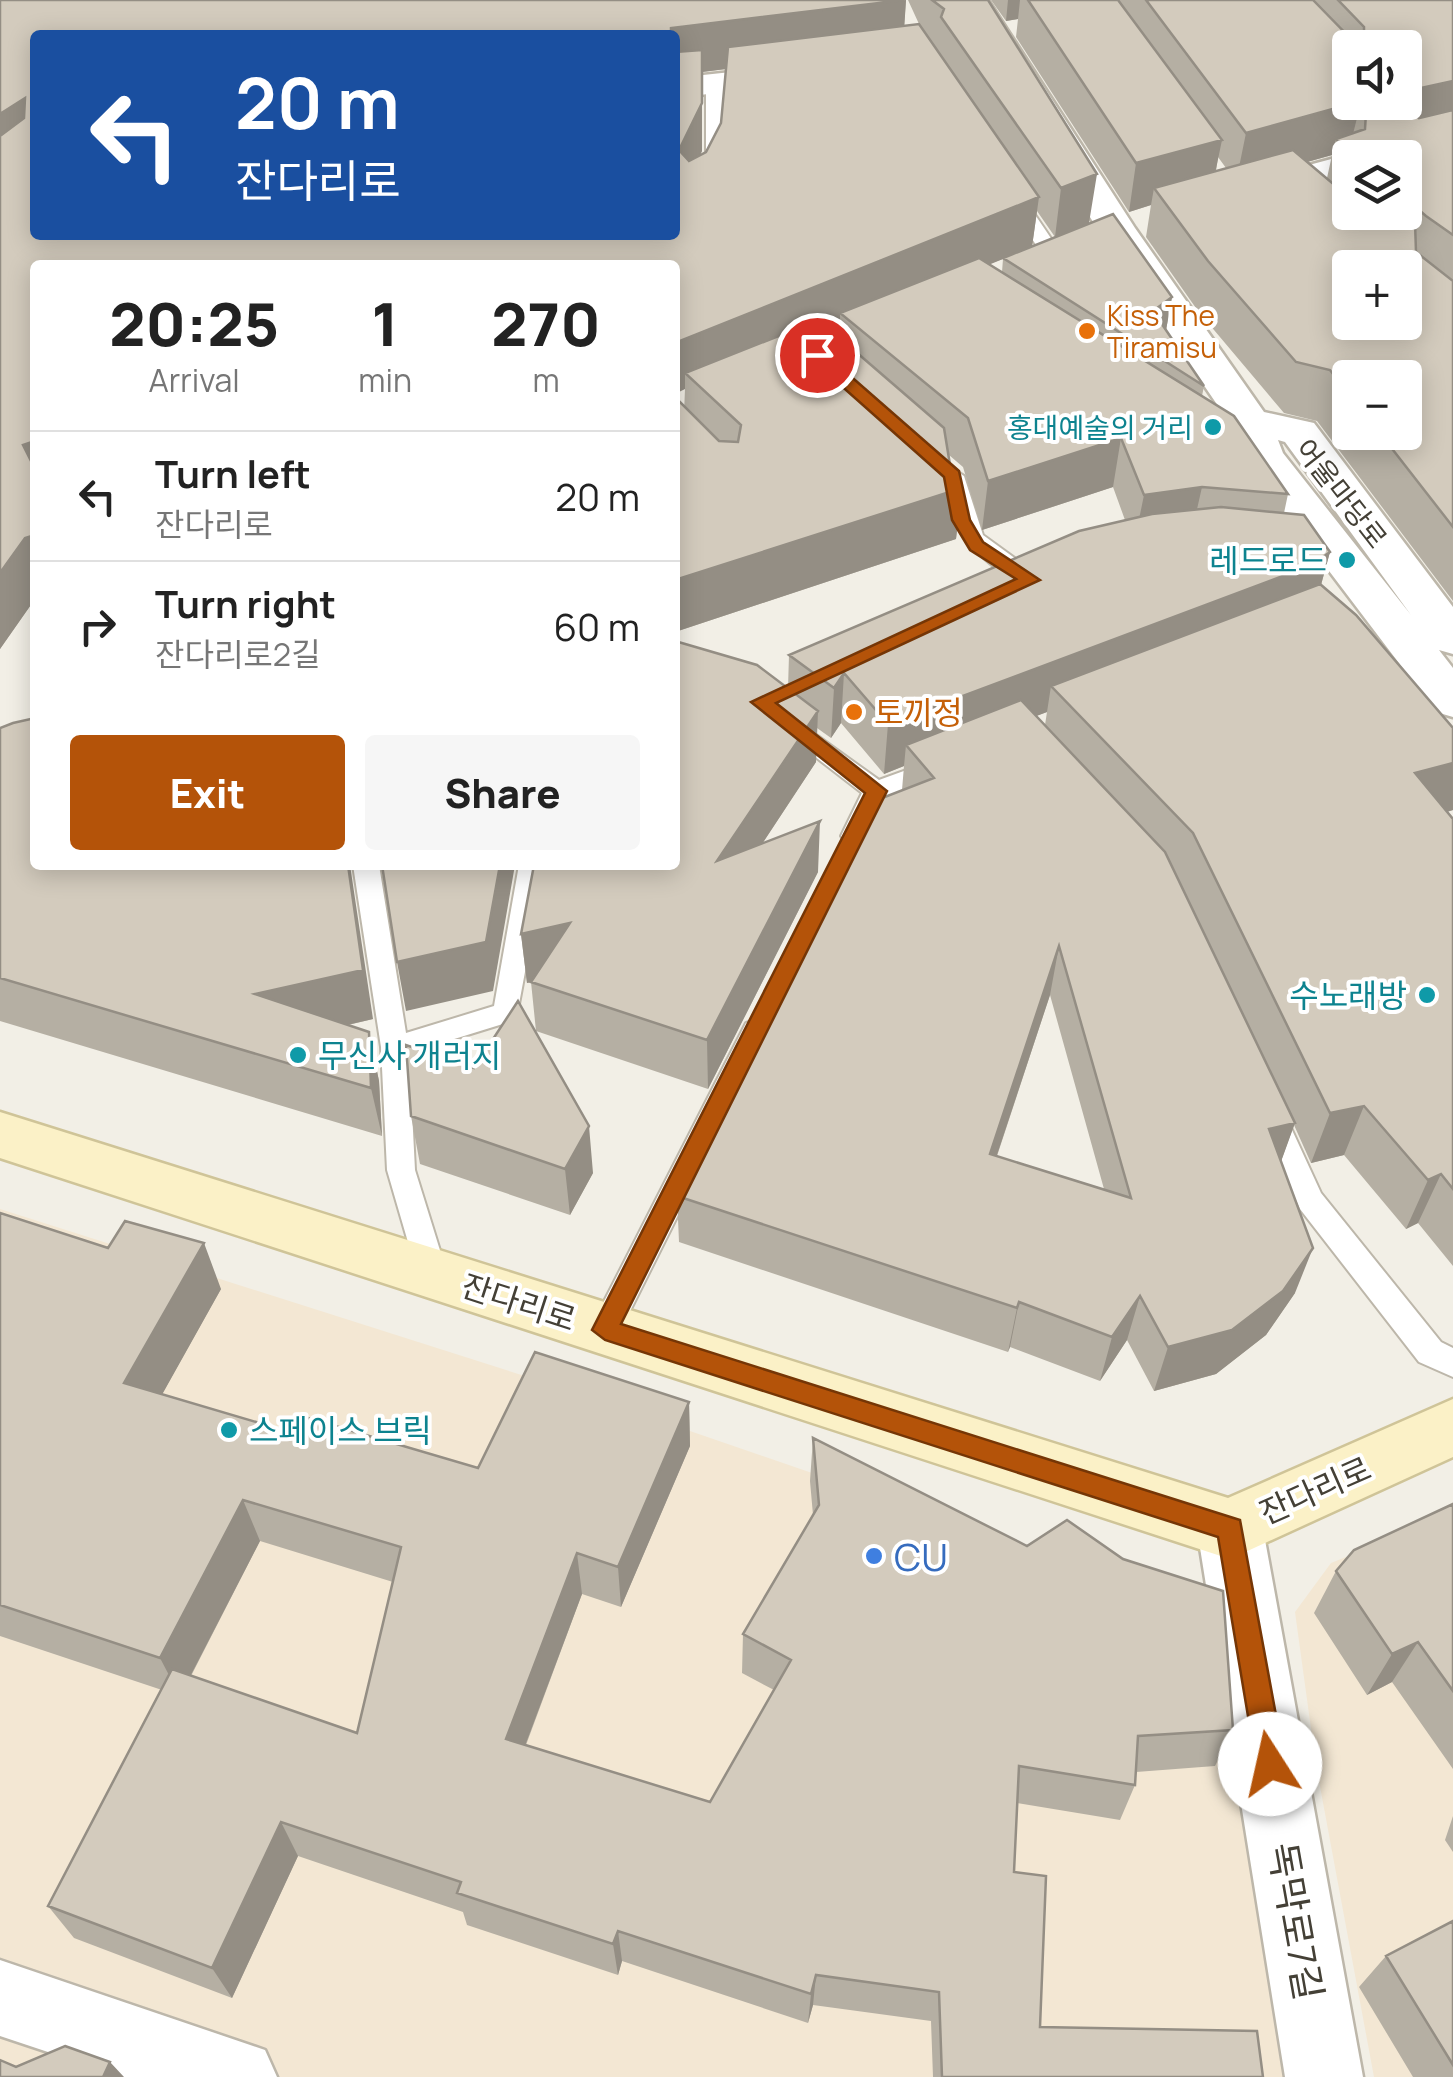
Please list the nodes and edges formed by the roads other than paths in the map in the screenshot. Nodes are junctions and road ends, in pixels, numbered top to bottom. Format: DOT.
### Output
graph roads {
  1 [pos="972,0"];
  2 [pos="827,71"];
  3 [pos="715,84"];
  4 [pos="680,88"];
  5 [pos="1332,170"];
  6 [pos="1289,181"];
  7 [pos="1003,182"];
  8 [pos="700,185"];
  9 [pos="1224,194"];
  10 [pos="1318,206"];
  11 [pos="1134,225"];
  12 [pos="1038,265"];
  13 [pos="1250,422"];
  14 [pos="939,463"];
  15 [pos="1029,581"];
  16 [pos="1453,639"];
  17 [pos="761,702"];
  18 [pos="1442,719"];
  19 [pos="966,757"];
  20 [pos="876,791"];
  21 [pos="842,860"];
  22 [pos="367,870"];
  23 [pos="531,870"];
  24 [pos="764,1015"];
  25 [pos="395,1047"];
  26 [pos="1262,1094"];
  27 [pos="0,1135"];
  28 [pos="432,1273"];
  29 [pos="605,1330"];
  30 [pos="1453,1363"];
  31 [pos="1453,1428"];
  32 [pos="1230,1529"];
  33 [pos="0,1998"];
  34 [pos="238,2077"];
  35 [pos="1324,2077"];
  1 -- 11 [label="street"];
  2 -- 3 [label="street"];
  3 -- 4 [label="street"];
  3 -- 8 [label="lane"];
  5 -- 6 [label="street"];
  6 -- 9 [label="street"];
  6 -- 10 [label="street"];
  7 -- 12 [label="lane"];
  11 -- 12 [label="street"];
  11 -- 13 [label="street"];
  13 -- 16 [label="street, 어울마당로"];
  13 -- 18 [label="street"];
  14 -- 15 [label="lane"];
  17 -- 20 [label="lane"];
  19 -- 20 [label="lane"];
  20 -- 21 [label="lane"];
  22 -- 25 [label="lane, 잔다리로"];
  23 -- 25 [label="lane"];
  24 -- 29 [label="lane"];
  25 -- 28 [label="lane, 잔다리로"];
  26 -- 30 [label="lane"];
  27 -- 28 [label="street, 잔다리로"];
  28 -- 29 [label="street, 잔다리로"];
  29 -- 32 [label="street, 잔다리로"];
  31 -- 32 [label="street, 잔다리로"];
  32 -- 35 [label="street, 독막로7길"];
  33 -- 34 [label="street"];
}
